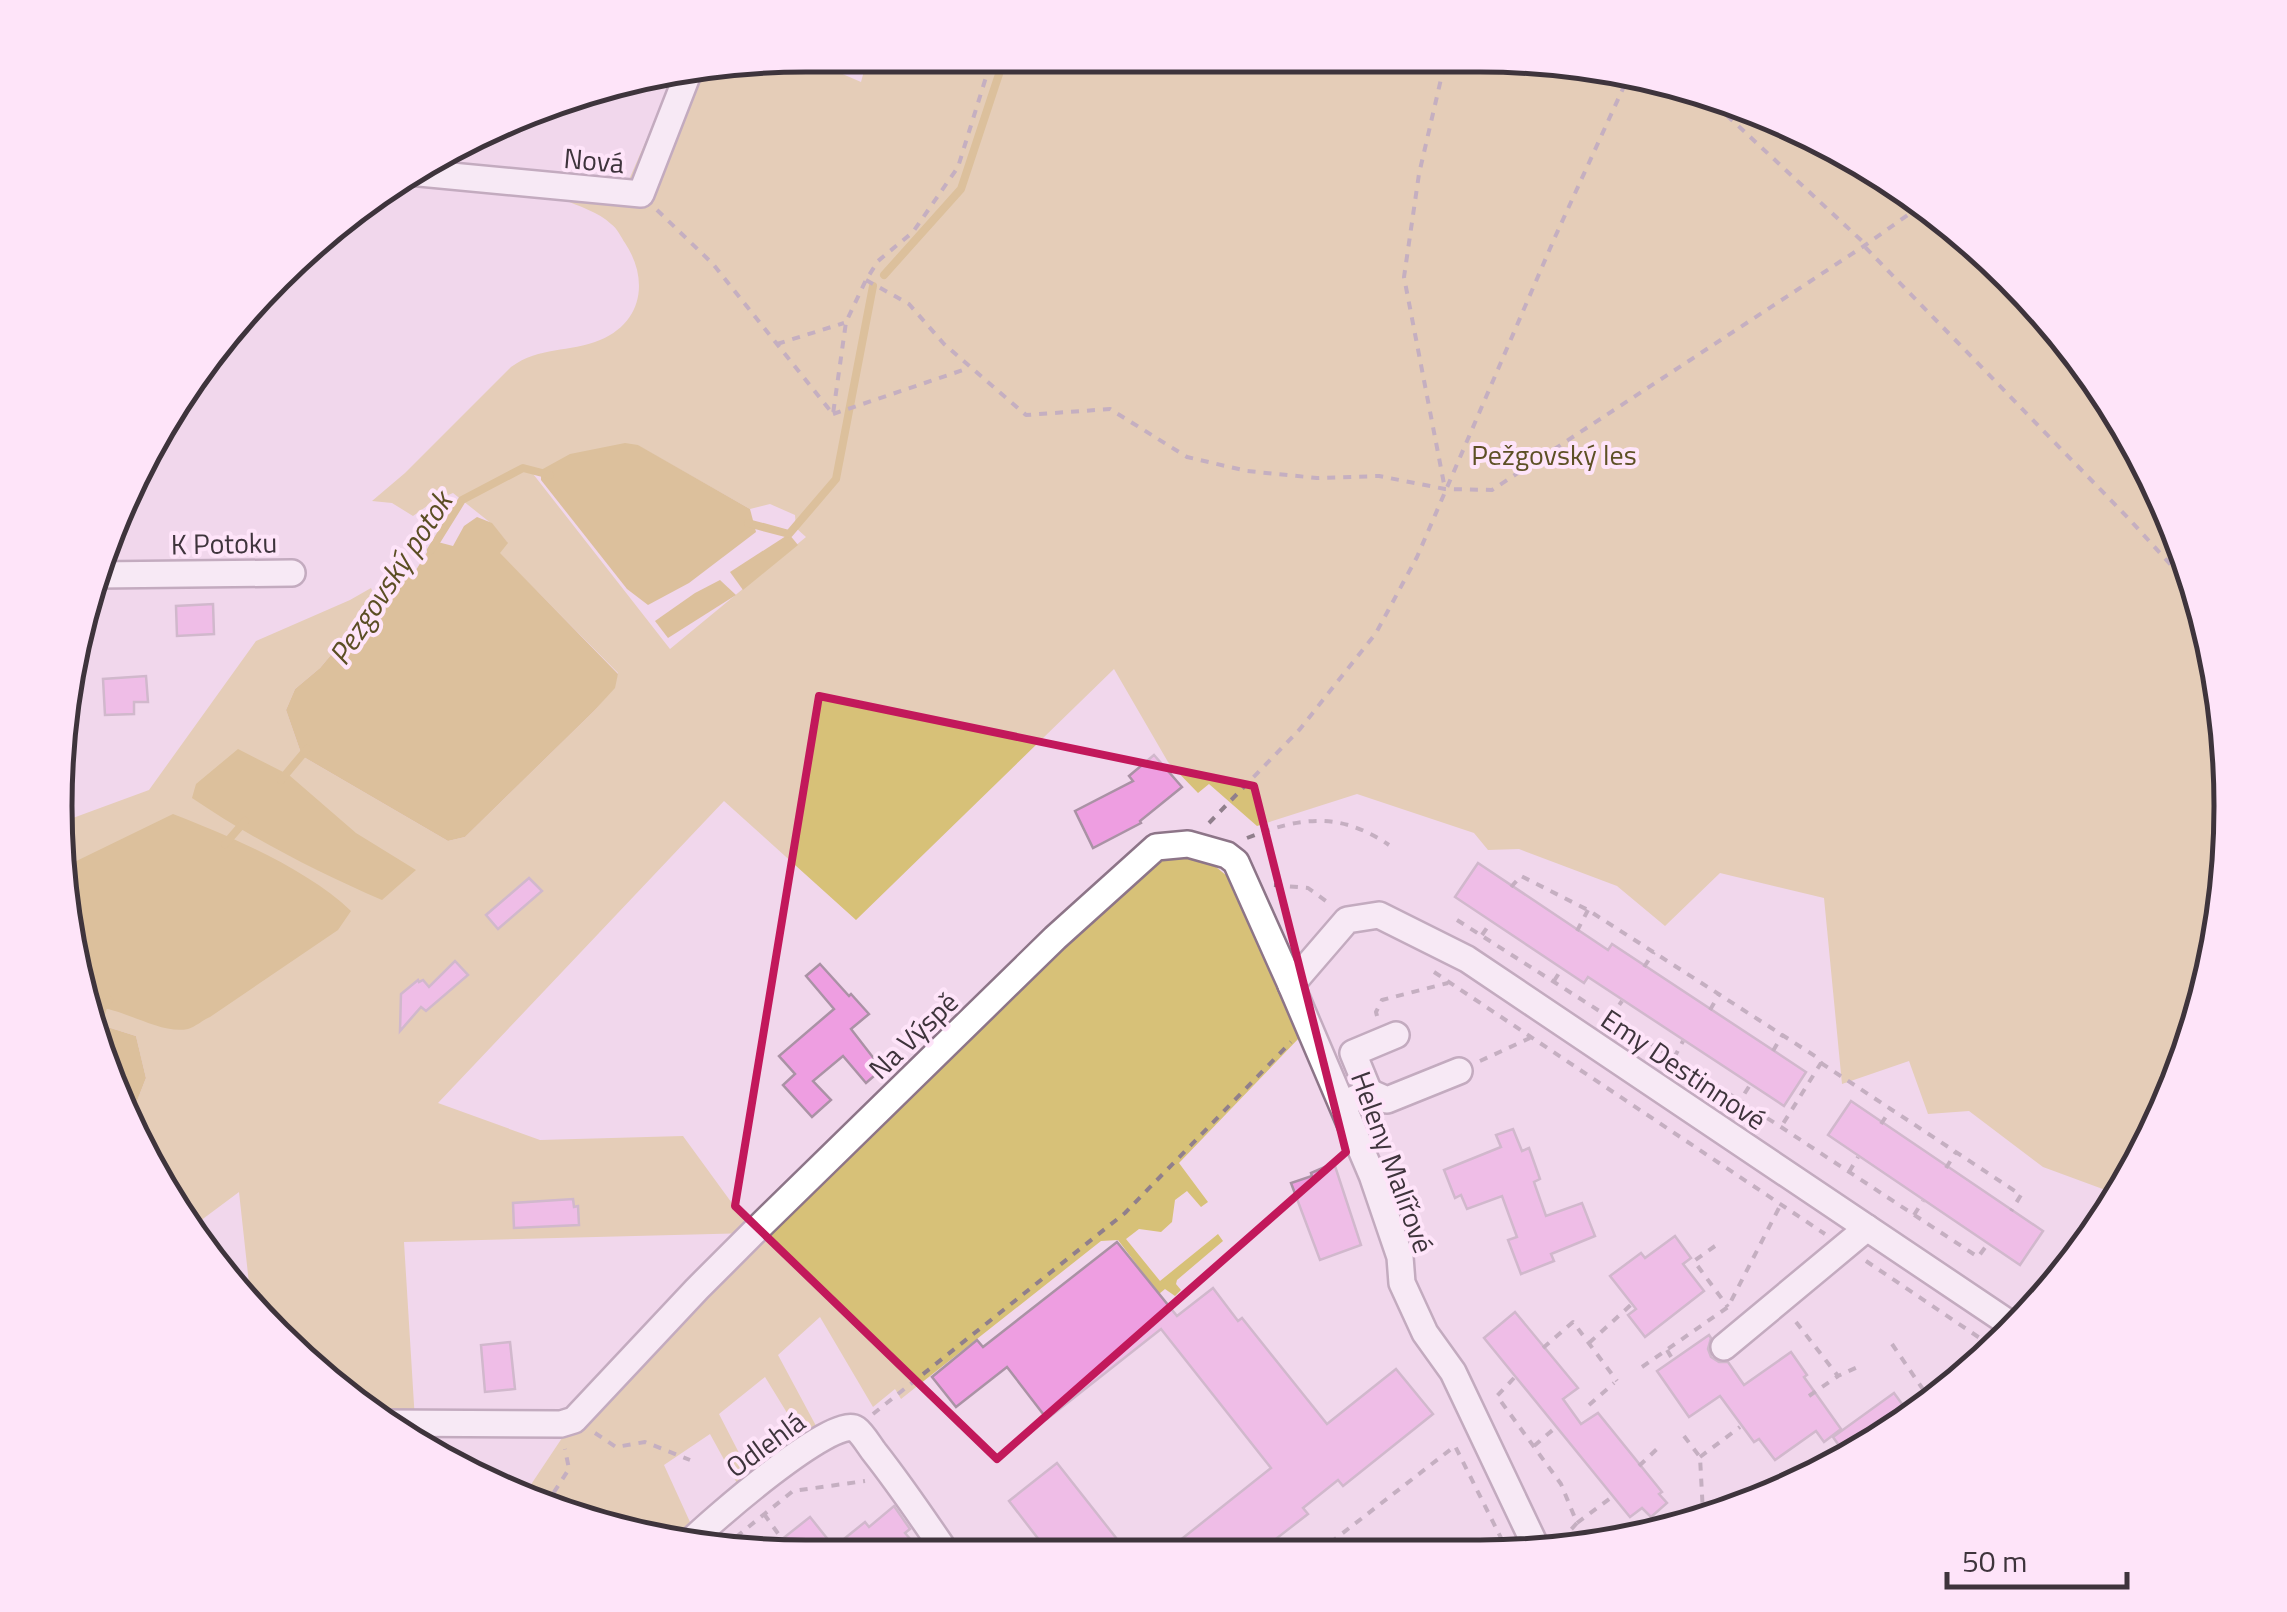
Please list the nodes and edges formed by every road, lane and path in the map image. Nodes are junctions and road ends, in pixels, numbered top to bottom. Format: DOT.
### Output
graph roads {
  1 [pos="988,72"];
  2 [pos="1443,72"];
  3 [pos="683,84"];
  4 [pos="1625,87"];
  5 [pos="1731,116"];
  6 [pos="434,174"];
  7 [pos="641,194"];
  8 [pos="1912,212"];
  9 [pos="1864,246"];
  10 [pos="866,280"];
  11 [pos="846,322"];
  12 [pos="777,344"];
  13 [pos="969,368"];
  14 [pos="833,414"];
  15 [pos="1445,489"];
  16 [pos="2176,571"];
  17 [pos="292,572"];
  18 [pos="110,575"];
  19 [pos="1188,844"];
  20 [pos="1388,846"];
  21 [pos="1227,855"];
  22 [pos="1244,883"];
  23 [pos="1511,887"];
  24 [pos="1588,910"];
  25 [pos="1352,920"];
  26 [pos="1457,920"];
  27 [pos="1491,922"];
  28 [pos="1576,931"];
  29 [pos="1482,936"];
  30 [pos="1654,952"];
  31 [pos="1467,959"];
  32 [pos="1644,967"];
  33 [pos="1562,970"];
  34 [pos="1433,972"];
  35 [pos="1554,981"];
  36 [pos="1450,982"];
  37 [pos="1291,986"];
  38 [pos="1720,993"];
  39 [pos="1622,1001"];
  40 [pos="1710,1010"];
  41 [pos="1610,1018"];
  42 [pos="1308,1024"];
  43 [pos="1784,1034"];
  44 [pos="1391,1037"];
  45 [pos="1530,1038"];
  46 [pos="1683,1041"];
  47 [pos="1773,1051"];
  48 [pos="1674,1058"];
  49 [pos="1821,1063"];
  50 [pos="1459,1071"];
  51 [pos="1369,1092"];
  52 [pos="1343,1104"];
  53 [pos="1891,1109"];
  54 [pos="1881,1124"];
  55 [pos="1781,1127"];
  56 [pos="1956,1152"];
  57 [pos="1858,1157"];
  58 [pos="1946,1168"];
  59 [pos="1849,1172"];
  60 [pos="1923,1201"];
  61 [pos="1781,1204"];
  62 [pos="2011,1212"];
  63 [pos="1914,1215"];
  64 [pos="1867,1228"];
  65 [pos="1987,1244"];
  66 [pos="1715,1246"];
  67 [pos="1844,1247"];
  68 [pos="1780,1300"];
  69 [pos="1634,1302"];
  70 [pos="1728,1307"];
  71 [pos="2004,1320"];
  72 [pos="1983,1340"];
  73 [pos="1589,1342"];
  74 [pos="1892,1344"];
  75 [pos="1724,1347"];
  76 [pos="1542,1348"];
  77 [pos="1666,1350"];
  78 [pos="1673,1360"];
  79 [pos="1862,1365"];
  80 [pos="1642,1367"];
  81 [pos="1838,1376"];
  82 [pos="1514,1378"];
  83 [pos="1924,1391"];
  84 [pos="1809,1396"];
  85 [pos="1589,1405"];
  86 [pos="568,1422"];
  87 [pos="409,1423"];
  88 [pos="1740,1427"];
  89 [pos="856,1428"];
  90 [pos="1555,1428"];
  91 [pos="1684,1436"];
  92 [pos="1534,1446"];
  93 [pos="1659,1447"];
  94 [pos="1700,1457"];
  95 [pos="690,1460"];
  96 [pos="1639,1466"];
  97 [pos="894,1477"];
  98 [pos="553,1494"];
  99 [pos="1612,1497"];
  100 [pos="1703,1505"];
  101 [pos="764,1514"];
  102 [pos="1577,1523"];
  103 [pos="701,1531"];
  104 [pos="1568,1534"];
  105 [pos="738,1536"];
  106 [pos="1532,1538"];
  107 [pos="782,1539"];
  108 [pos="1501,1539"];
  109 [pos="937,1540"];
  110 [pos="1334,1540"];
  1 -- 10 [label="path"];
  2 -- 15 [label="path"];
  3 -- 7 [label="street, Nová"];
  4 -- 15 [label="path"];
  5 -- 9 [label="path"];
  6 -- 7 [label="street, Nová"];
  7 -- 12 [label="path"];
  8 -- 9 [label="path"];
  9 -- 15 [label="path"];
  9 -- 16 [label="path"];
  10 -- 11 [label="path"];
  10 -- 13 [label="path"];
  11 -- 12 [label="path"];
  11 -- 14 [label="path"];
  12 -- 14 [label="path"];
  13 -- 14 [label="path"];
  13 -- 15 [label="path"];
  15 -- 19 [label="path"];
  17 -- 18 [label="street, K Potoku"];
  19 -- 21 [label="street"];
  19 -- 86 [label="street, Na Výspě"];
  20 -- 21 [label="path"];
  21 -- 22 [label="street"];
  22 -- 25 [label="path"];
  22 -- 37 [label="street"];
  23 -- 24 [label="path"];
  24 -- 28 [label="path"];
  24 -- 30 [label="path"];
  25 -- 31 [label="street"];
  25 -- 37 [label="street"];
  26 -- 29 [label="path"];
  27 -- 29 [label="path"];
  29 -- 31 [label="path"];
  29 -- 35 [label="path"];
  30 -- 32 [label="path"];
  30 -- 38 [label="path"];
  31 -- 64 [label="street, Emy Destinnové"];
  33 -- 35 [label="path"];
  34 -- 36 [label="path"];
  35 -- 41 [label="path"];
  36 -- 44 [label="path"];
  36 -- 45 [label="path"];
  37 -- 42 [label="street, Heleny Malířové"];
  38 -- 40 [label="path"];
  38 -- 43 [label="path"];
  39 -- 41 [label="path"];
  41 -- 48 [label="path"];
  42 -- 52 [label="street, Heleny Malířové"];
  42 -- 89 [label="path"];
  43 -- 47 [label="path"];
  43 -- 49 [label="path"];
  44 -- 51 [label="street"];
  45 -- 50 [label="path"];
  45 -- 61 [label="path"];
  46 -- 48 [label="path"];
  48 -- 55 [label="path"];
  49 -- 53 [label="path"];
  49 -- 55 [label="path"];
  50 -- 51 [label="street"];
  51 -- 52 [label="street"];
  52 -- 106 [label="street, Heleny Malířové"];
  53 -- 54 [label="path"];
  53 -- 56 [label="path"];
  55 -- 59 [label="path"];
  56 -- 58 [label="path"];
  56 -- 62 [label="path"];
  57 -- 59 [label="path"];
  59 -- 63 [label="path"];
  60 -- 63 [label="path"];
  61 -- 67 [label="path"];
  61 -- 70 [label="path"];
  63 -- 65 [label="path"];
  64 -- 67 [label="street"];
  64 -- 71 [label="street, Emy Destinnové"];
  66 -- 70 [label="path"];
  67 -- 68 [label="street"];
  67 -- 72 [label="path"];
  68 -- 75 [label="street"];
  68 -- 81 [label="path"];
  69 -- 73 [label="path"];
  70 -- 77 [label="path"];
  73 -- 76 [label="path"];
  73 -- 85 [label="path"];
  74 -- 83 [label="path"];
  77 -- 78 [label="path"];
  77 -- 80 [label="path"];
  79 -- 81 [label="path"];
  81 -- 84 [label="path"];
  82 -- 92 [label="path"];
  86 -- 87 [label="street"];
  86 -- 95 [label="path"];
  86 -- 98 [label="path"];
  88 -- 94 [label="path"];
  89 -- 97 [label="street"];
  89 -- 103 [label="street, Odlehlá"];
  90 -- 92 [label="path"];
  91 -- 94 [label="path"];
  92 -- 102 [label="path"];
  93 -- 96 [label="path"];
  94 -- 100 [label="path"];
  97 -- 101 [label="path"];
  97 -- 109 [label="street"];
  99 -- 102 [label="path"];
  101 -- 105 [label="path"];
  101 -- 107 [label="path"];
  102 -- 104 [label="path"];
  108 -- 110 [label="path"];
}
